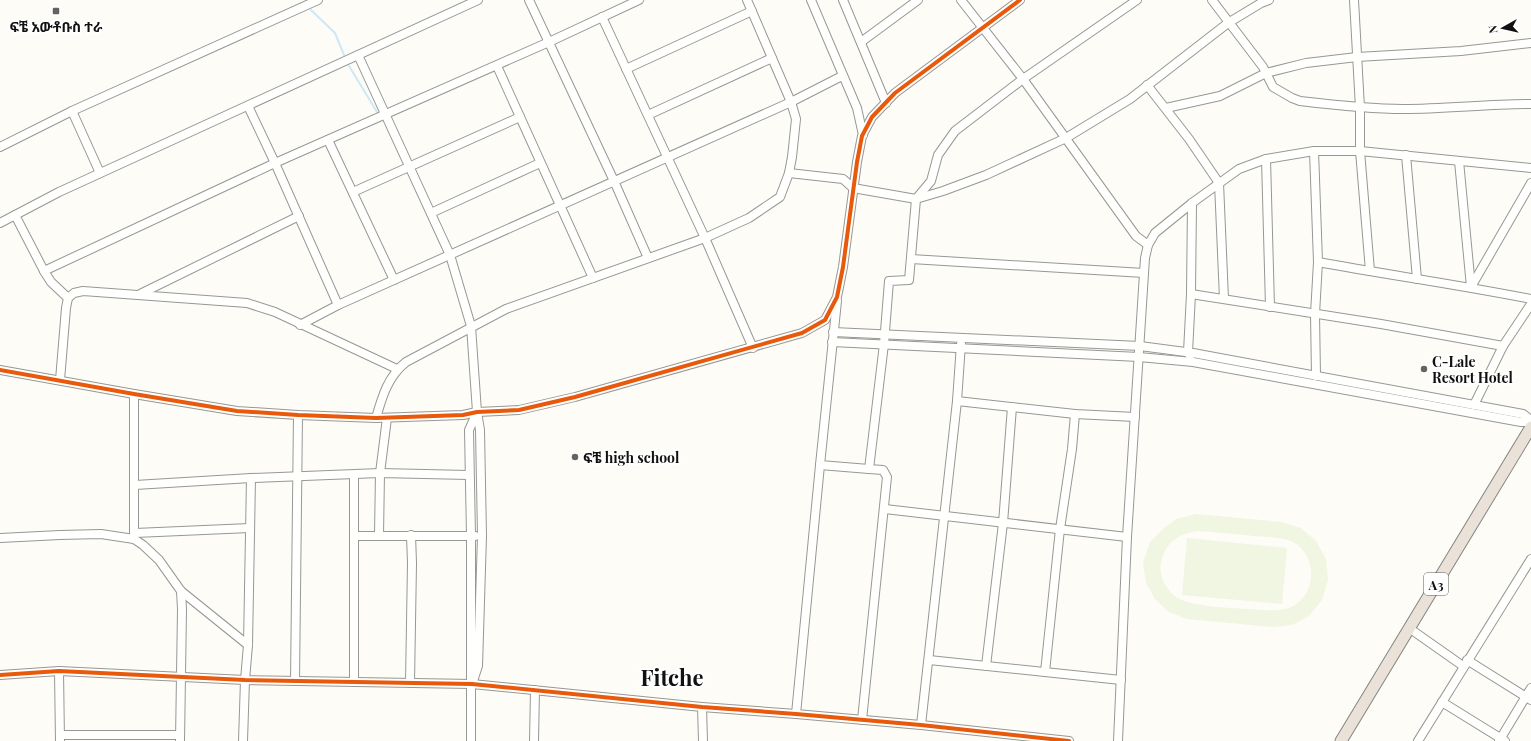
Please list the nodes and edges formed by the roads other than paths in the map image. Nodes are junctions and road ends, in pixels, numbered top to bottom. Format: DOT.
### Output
graph roads {
  1 [pos="318,0"];
  2 [pos="478,0"];
  3 [pos="529,0"];
  4 [pos="639,0"];
  5 [pos="747,0"];
  6 [pos="811,0"];
  7 [pos="843,0"];
  8 [pos="918,0"];
  9 [pos="961,0"];
  10 [pos="1020,0"];
  11 [pos="1137,0"];
  12 [pos="1212,0"];
  13 [pos="1269,0"];
  14 [pos="1354,0"];
  15 [pos="752,11"];
  16 [pos="602,17"];
  17 [pos="1228,23"];
  18 [pos="983,28"];
  19 [pos="549,42"];
  20 [pos="861,42"];
  21 [pos="1531,43"];
  22 [pos="358,55"];
  23 [pos="1357,56"];
  24 [pos="772,58"];
  25 [pos="497,66"];
  26 [pos="626,69"];
  27 [pos="1266,73"];
  28 [pos="842,76"];
  29 [pos="1023,78"];
  30 [pos="1147,86"];
  31 [pos="791,102"];
  32 [pos="886,103"];
  33 [pos="1531,104"];
  34 [pos="248,106"];
  35 [pos="1166,108"];
  36 [pos="1360,108"];
  37 [pos="72,111"];
  38 [pos="386,115"];
  39 [pos="648,115"];
  40 [pos="520,117"];
  41 [pos="863,135"];
  42 [pos="1066,138"];
  43 [pos="328,140"];
  44 [pos="0,147"];
  45 [pos="1360,151"];
  46 [pos="1314,152"];
  47 [pos="1406,155"];
  48 [pos="668,158"];
  49 [pos="1266,159"];
  50 [pos="1460,161"];
  51 [pos="275,163"];
  52 [pos="540,163"];
  53 [pos="410,167"];
  54 [pos="1531,168"];
  55 [pos="100,173"];
  56 [pos="789,173"];
  57 [pos="614,181"];
  58 [pos="1219,183"];
  59 [pos="1531,183"];
  60 [pos="853,188"];
  61 [pos="353,192"];
  62 [pos="916,199"];
  63 [pos="1192,203"];
  64 [pos="559,207"];
  65 [pos="431,213"];
  66 [pos="15,215"];
  67 [pos="299,216"];
  68 [pos="0,223"];
  69 [pos="705,238"];
  70 [pos="1148,245"];
  71 [pos="450,255"];
  72 [pos="648,258"];
  73 [pos="911,259"];
  74 [pos="1318,262"];
  75 [pos="1370,271"];
  76 [pos="44,272"];
  77 [pos="1144,273"];
  78 [pos="593,278"];
  79 [pos="1417,279"];
  80 [pos="394,280"];
  81 [pos="1471,287"];
  82 [pos="139,294"];
  83 [pos="1191,294"];
  84 [pos="837,297"];
  85 [pos="68,298"];
  86 [pos="1224,299"];
  87 [pos="1531,299"];
  88 [pos="1531,304"];
  89 [pos="338,305"];
  90 [pos="1270,307"];
  91 [pos="1315,314"];
  92 [pos="300,325"];
  93 [pos="471,326"];
  94 [pos="833,332"];
  95 [pos="884,334"];
  96 [pos="962,338"];
  97 [pos="832,342"];
  98 [pos="884,344"];
  99 [pos="1140,346"];
  100 [pos="1503,346"];
  101 [pos="753,348"];
  102 [pos="961,349"];
  103 [pos="1188,352"];
  104 [pos="1139,357"];
  105 [pos="1193,362"];
  106 [pos="397,369"];
  107 [pos="0,370"];
  108 [pos="1316,376"];
  109 [pos="60,380"];
  110 [pos="134,394"];
  111 [pos="957,401"];
  112 [pos="1474,405"];
  113 [pos="1012,408"];
  114 [pos="477,412"];
  115 [pos="1074,414"];
  116 [pos="298,415"];
  117 [pos="1135,417"];
  118 [pos="376,418"];
  119 [pos="387,418"];
  120 [pos="1531,421"];
  121 [pos="1531,427"];
  122 [pos="820,464"];
  123 [pos="869,469"];
  124 [pos="380,473"];
  125 [pos="354,475"];
  126 [pos="469,475"];
  127 [pos="297,476"];
  128 [pos="251,478"];
  129 [pos="135,485"];
  130 [pos="885,509"];
  131 [pos="944,515"];
  132 [pos="1003,523"];
  133 [pos="250,528"];
  134 [pos="1060,529"];
  135 [pos="379,535"];
  136 [pos="134,536"];
  137 [pos="355,536"];
  138 [pos="411,536"];
  139 [pos="471,536"];
  140 [pos="482,536"];
  141 [pos="1127,537"];
  142 [pos="0,538"];
  143 [pos="1531,559"];
  144 [pos="181,591"];
  145 [pos="1409,628"];
  146 [pos="248,644"];
  147 [pos="928,660"];
  148 [pos="1465,663"];
  149 [pos="986,666"];
  150 [pos="58,671"];
  151 [pos="1045,672"];
  152 [pos="0,675"];
  153 [pos="182,678"];
  154 [pos="245,680"];
  155 [pos="1121,680"];
  156 [pos="295,681"];
  157 [pos="354,682"];
  158 [pos="410,683"];
  159 [pos="472,684"];
  160 [pos="1531,688"];
  161 [pos="535,690"];
  162 [pos="1528,698"];
  163 [pos="1442,702"];
  164 [pos="702,707"];
  165 [pos="796,714"];
  166 [pos="862,720"];
  167 [pos="921,725"];
  168 [pos="60,738"];
  169 [pos="130,738"];
  170 [pos="180,738"];
  171 [pos="1055,740"];
  172 [pos="1501,740"];
  173 [pos="243,741"];
  174 [pos="471,741"];
  175 [pos="534,741"];
  176 [pos="702,741"];
  177 [pos="1069,741"];
  178 [pos="1118,741"];
  179 [pos="1341,741"];
  180 [pos="1418,741"];
  1 -- 37 [label="street"];
  2 -- 22 [label="street"];
  3 -- 19 [label="street"];
  4 -- 16 [label="street"];
  5 -- 15 [label="street"];
  6 -- 28 [label="street"];
  7 -- 20 [label="street"];
  8 -- 20 [label="street"];
  9 -- 18 [label="street"];
  10 -- 18 [label="street"];
  11 -- 29 [label="street"];
  12 -- 17 [label="street"];
  13 -- 17 [label="street"];
  14 -- 23 [label="street"];
  15 -- 24 [label="street"];
  15 -- 26 [label="street"];
  16 -- 19 [label="street"];
  16 -- 26 [label="street"];
  17 -- 27 [label="street"];
  17 -- 30 [label="street"];
  18 -- 29 [label="street"];
  18 -- 32 [label="street"];
  19 -- 25 [label="street"];
  19 -- 57 [label="street"];
  20 -- 32 [label="street"];
  21 -- 23 [label="street"];
  22 -- 34 [label="street"];
  22 -- 38 [label="street"];
  23 -- 27 [label="street"];
  23 -- 36 [label="street"];
  24 -- 31 [label="street"];
  24 -- 39 [label="street"];
  25 -- 38 [label="street"];
  25 -- 40 [label="street"];
  26 -- 39 [label="street"];
  27 -- 35 [label="street"];
  27 -- 36 [label="street"];
  28 -- 31 [label="street"];
  28 -- 41 [label="street"];
  29 -- 42 [label="street"];
  29 -- 62 [label="street"];
  30 -- 35 [label="street"];
  30 -- 42 [label="street"];
  31 -- 48 [label="street"];
  31 -- 56 [label="street"];
  32 -- 41 [label="street"];
  33 -- 36 [label="street"];
  34 -- 51 [label="street"];
  34 -- 55 [label="street"];
  35 -- 58 [label="street"];
  36 -- 45 [label="street"];
  37 -- 44 [label="street"];
  37 -- 55 [label="street"];
  38 -- 43 [label="street"];
  38 -- 53 [label="street"];
  39 -- 48 [label="street"];
  40 -- 52 [label="street"];
  40 -- 53 [label="street"];
  41 -- 60 [label="street"];
  42 -- 62 [label="street"];
  42 -- 70 [label="street"];
  43 -- 51 [label="street"];
  43 -- 61 [label="street"];
  45 -- 46 [label="street"];
  45 -- 47 [label="street"];
  45 -- 75 [label="street"];
  46 -- 49 [label="street"];
  46 -- 74 [label="street"];
  47 -- 50 [label="street"];
  47 -- 79 [label="street"];
  48 -- 57 [label="street"];
  48 -- 69 [label="street"];
  49 -- 58 [label="street"];
  49 -- 90 [label="street"];
  50 -- 54 [label="street"];
  50 -- 81 [label="street"];
  51 -- 67 [label="street"];
  51 -- 76 [label="street"];
  52 -- 64 [label="street"];
  52 -- 65 [label="street"];
  53 -- 61 [label="street"];
  53 -- 65 [label="street"];
  55 -- 66 [label="street"];
  56 -- 60 [label="street"];
  56 -- 69 [label="street"];
  57 -- 64 [label="street"];
  57 -- 72 [label="street"];
  58 -- 63 [label="street"];
  58 -- 86 [label="street"];
  59 -- 81 [label="street"];
  60 -- 62 [label="street"];
  60 -- 84 [label="street"];
  61 -- 80 [label="street"];
  62 -- 73 [label="street"];
  63 -- 70 [label="street"];
  63 -- 83 [label="street"];
  64 -- 71 [label="street"];
  64 -- 78 [label="street"];
  65 -- 71 [label="street"];
  66 -- 68 [label="street"];
  66 -- 76 [label="street"];
  67 -- 82 [label="street"];
  67 -- 89 [label="street"];
  69 -- 72 [label="street"];
  69 -- 101 [label="street"];
  70 -- 77 [label="street"];
  71 -- 80 [label="street"];
  71 -- 93 [label="street"];
  72 -- 78 [label="street"];
  73 -- 77 [label="street"];
  73 -- 95 [label="street"];
  74 -- 75 [label="street"];
  74 -- 91 [label="street"];
  75 -- 79 [label="street"];
  76 -- 85 [label="street"];
  77 -- 99 [label="street"];
  78 -- 93 [label="street"];
  79 -- 81 [label="street"];
  80 -- 89 [label="street"];
  81 -- 87 [label="street"];
  82 -- 85 [label="street"];
  82 -- 92 [label="street"];
  83 -- 86 [label="street"];
  83 -- 103 [label="street"];
  84 -- 94 [label="street"];
  84 -- 101 [label="street"];
  85 -- 109 [label="street"];
  86 -- 90 [label="street"];
  88 -- 100 [label="street"];
  89 -- 92 [label="street"];
  90 -- 91 [label="street"];
  91 -- 100 [label="street"];
  91 -- 108 [label="street"];
  92 -- 106 [label="street"];
  93 -- 106 [label="street"];
  93 -- 114 [label="street"];
  94 -- 95 [label="street"];
  94 -- 97 [label="street"];
  95 -- 96 [label="street"];
  95 -- 98 [label="street"];
  96 -- 99 [label="street"];
  96 -- 102 [label="street"];
  97 -- 98 [label="street"];
  97 -- 122 [label="street"];
  98 -- 102 [label="street"];
  98 -- 123 [label="street"];
  99 -- 103 [label="street"];
  99 -- 104 [label="street"];
  100 -- 112 [label="street"];
  101 -- 114 [label="street"];
  102 -- 104 [label="street"];
  102 -- 111 [label="street"];
  103 -- 105 [label="street"];
  103 -- 108 [label="street"];
  104 -- 105 [label="street"];
  104 -- 117 [label="street"];
  105 -- 120 [label="street"];
  106 -- 118 [label="street"];
  107 -- 109 [label="street"];
  108 -- 112 [label="street"];
  109 -- 110 [label="street"];
  110 -- 116 [label="street"];
  110 -- 129 [label="street"];
  111 -- 113 [label="street"];
  111 -- 131 [label="street"];
  112 -- 120 [label="street"];
  113 -- 115 [label="street"];
  113 -- 132 [label="street"];
  114 -- 119 [label="street"];
  114 -- 126 [label="street"];
  114 -- 140 [label="street"];
  115 -- 117 [label="street"];
  115 -- 134 [label="street"];
  116 -- 118 [label="street"];
  116 -- 127 [label="street"];
  117 -- 141 [label="street"];
  118 -- 119 [label="street"];
  119 -- 124 [label="street"];
  121 -- 145 [label="highway, A3"];
  122 -- 123 [label="street"];
  122 -- 165 [label="street"];
  123 -- 130 [label="street"];
  124 -- 125 [label="street"];
  124 -- 126 [label="street"];
  124 -- 135 [label="street"];
  125 -- 127 [label="street"];
  125 -- 137 [label="street"];
  126 -- 139 [label="street"];
  127 -- 128 [label="street"];
  127 -- 156 [label="street"];
  128 -- 129 [label="street"];
  128 -- 133 [label="street"];
  129 -- 136 [label="street"];
  130 -- 131 [label="street"];
  130 -- 166 [label="street"];
  131 -- 132 [label="street"];
  131 -- 147 [label="street"];
  132 -- 134 [label="street"];
  132 -- 149 [label="street"];
  133 -- 136 [label="street"];
  133 -- 146 [label="street"];
  134 -- 141 [label="street"];
  134 -- 151 [label="street"];
  135 -- 137 [label="street"];
  135 -- 138 [label="street"];
  136 -- 142 [label="street"];
  136 -- 144 [label="street"];
  137 -- 157 [label="street"];
  138 -- 139 [label="street"];
  138 -- 158 [label="street"];
  139 -- 140 [label="street"];
  139 -- 159 [label="street"];
  140 -- 159 [label="street"];
  141 -- 155 [label="street"];
  143 -- 148 [label="street"];
  144 -- 146 [label="street"];
  144 -- 153 [label="street"];
  145 -- 148 [label="street"];
  145 -- 179 [label="highway, A3"];
  146 -- 154 [label="street"];
  147 -- 149 [label="street"];
  147 -- 167 [label="street"];
  148 -- 162 [label="street"];
  148 -- 163 [label="street"];
  149 -- 151 [label="street"];
  150 -- 152 [label="street"];
  150 -- 153 [label="street"];
  150 -- 168 [label="street"];
  151 -- 155 [label="street"];
  153 -- 154 [label="street"];
  153 -- 170 [label="street"];
  154 -- 156 [label="street"];
  154 -- 173 [label="street"];
  155 -- 178 [label="street"];
  156 -- 157 [label="street"];
  157 -- 158 [label="street"];
  158 -- 159 [label="street"];
  159 -- 161 [label="street"];
  159 -- 174 [label="street"];
  160 -- 162 [label="street"];
  161 -- 164 [label="street"];
  161 -- 175 [label="street"];
  162 -- 172 [label="street"];
  163 -- 172 [label="street"];
  163 -- 180 [label="street"];
  164 -- 165 [label="street"];
  164 -- 176 [label="street"];
  165 -- 166 [label="street"];
  166 -- 167 [label="street"];
  167 -- 171 [label="street"];
  168 -- 169 [label="street"];
  169 -- 170 [label="street"];
  171 -- 177 [label="street"];
}
